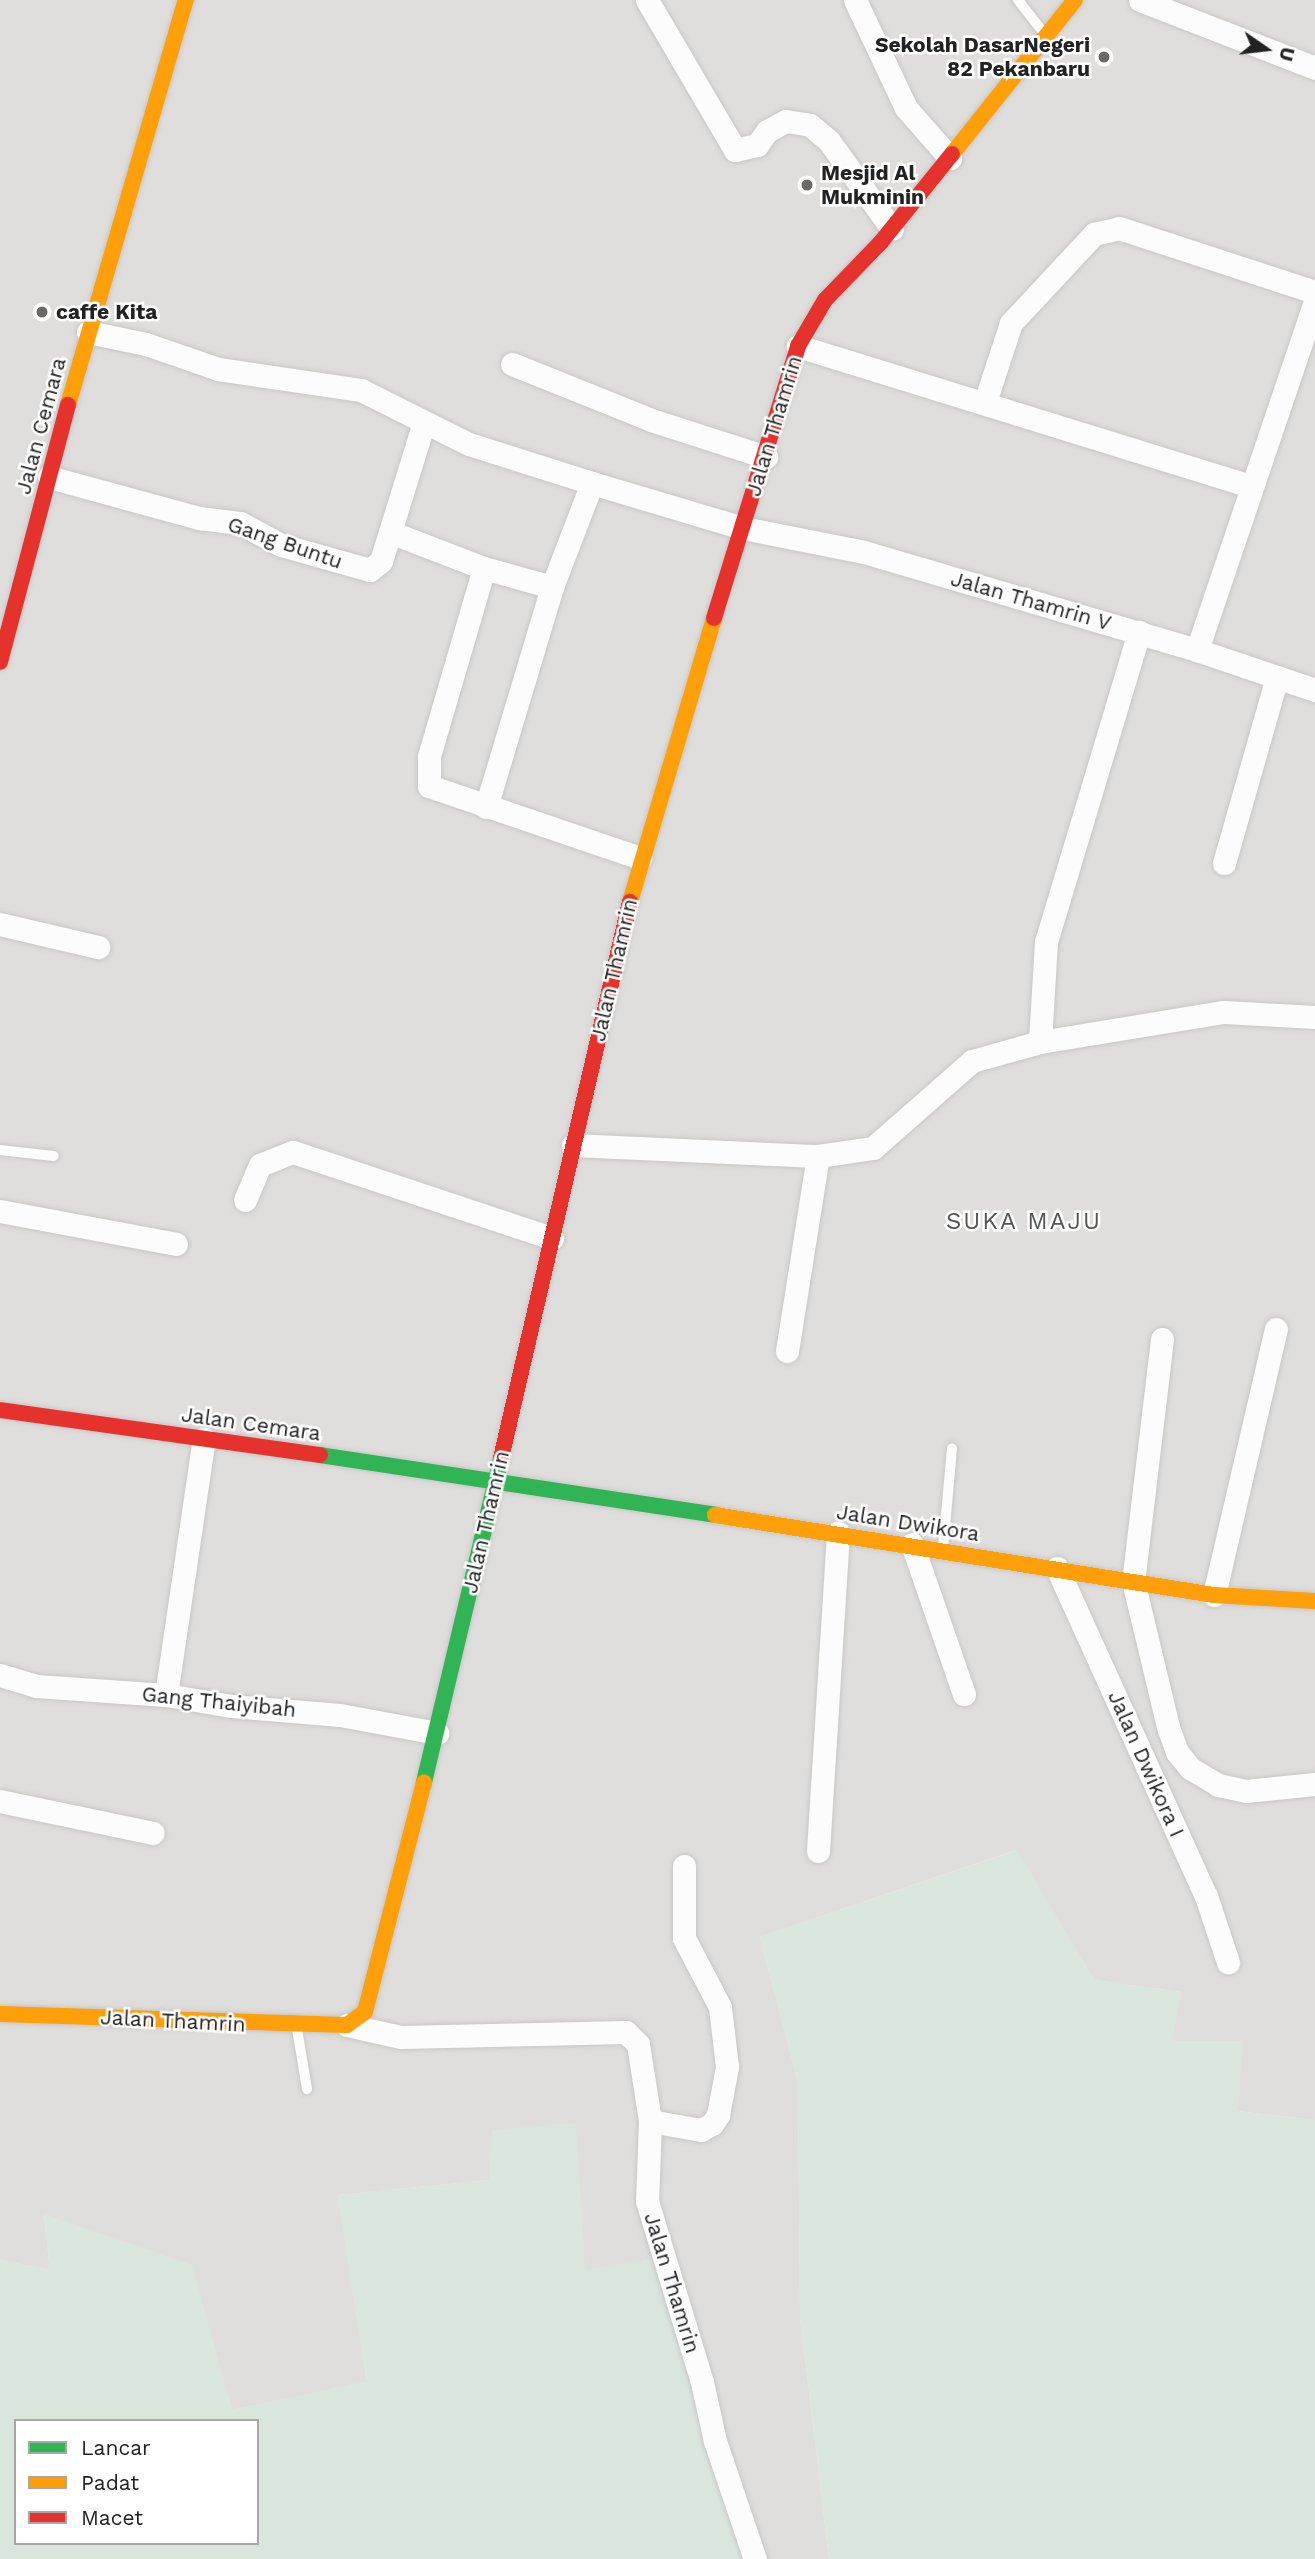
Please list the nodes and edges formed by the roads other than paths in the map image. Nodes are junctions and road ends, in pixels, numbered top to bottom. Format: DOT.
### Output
graph roads {
  1 [pos="186,0"];
  2 [pos="855,0"];
  3 [pos="1018,0"];
  4 [pos="1075,0"];
  5 [pos="1140,0"];
  6 [pos="651,2"];
  7 [pos="1046,35"];
  8 [pos="1315,68"];
  9 [pos="950,158"];
  10 [pos="892,229"];
  11 [pos="1315,292"];
  12 [pos="1314,311"];
  13 [pos="88,332"];
  14 [pos="798,346"];
  15 [pos="512,364"];
  16 [pos="985,402"];
  17 [pos="423,425"];
  18 [pos="766,457"];
  19 [pos="49,477"];
  20 [pos="592,483"];
  21 [pos="1250,486"];
  22 [pos="743,528"];
  23 [pos="390,532"];
  24 [pos="484,568"];
  25 [pos="552,587"];
  26 [pos="1139,632"];
  27 [pos="1197,650"];
  28 [pos="0,662"];
  29 [pos="1277,677"];
  30 [pos="1315,690"];
  31 [pos="486,807"];
  32 [pos="640,858"];
  33 [pos="1224,863"];
  34 [pos="0,923"];
  35 [pos="99,947"];
  36 [pos="1315,1017"];
  37 [pos="1040,1042"];
  38 [pos="573,1145"];
  39 [pos="0,1150"];
  40 [pos="54,1156"];
  41 [pos="818,1156"];
  42 [pos="245,1200"];
  43 [pos="0,1211"];
  44 [pos="552,1238"];
  45 [pos="176,1244"];
  46 [pos="1276,1329"];
  47 [pos="1162,1339"];
  48 [pos="788,1351"];
  49 [pos="0,1410"];
  50 [pos="204,1439"];
  51 [pos="952,1448"];
  52 [pos="496,1480"];
  53 [pos="838,1533"];
  54 [pos="912,1544"];
  55 [pos="943,1549"];
  56 [pos="1057,1569"];
  57 [pos="1133,1581"];
  58 [pos="1214,1594"];
  59 [pos="1315,1601"];
  60 [pos="0,1675"];
  61 [pos="964,1693"];
  62 [pos="166,1695"];
  63 [pos="438,1733"];
  64 [pos="1315,1784"];
  65 [pos="0,1801"];
  66 [pos="153,1833"];
  67 [pos="818,1851"];
  68 [pos="684,1866"];
  69 [pos="1228,1962"];
  70 [pos="0,2014"];
  71 [pos="347,2025"];
  72 [pos="296,2026"];
  73 [pos="307,2089"];
  74 [pos="650,2121"];
  75 [pos="755,2559"];
  1 -- 13 [label="street, Jalan Cemara"];
  2 -- 9 [label="street"];
  3 -- 7 [label="lane"];
  4 -- 7 [label="street, Jalan Thamrin"];
  5 -- 8 [label="street"];
  6 -- 10 [label="street"];
  7 -- 9 [label="street, Jalan Thamrin"];
  9 -- 10 [label="street, Jalan Thamrin"];
  10 -- 14 [label="street, Jalan Thamrin"];
  11 -- 16 [label="street"];
  12 -- 21 [label="street"];
  13 -- 17 [label="street, Jalan Thamrin V"];
  13 -- 19 [label="street, Jalan Cemara"];
  14 -- 16 [label="street"];
  14 -- 18 [label="street, Jalan Thamrin"];
  15 -- 18 [label="street"];
  16 -- 21 [label="street"];
  17 -- 20 [label="street, Jalan Thamrin V"];
  17 -- 23 [label="street, Gang Buntu"];
  18 -- 22 [label="street, Jalan Thamrin"];
  19 -- 23 [label="street, Gang Buntu"];
  19 -- 28 [label="street, Jalan Cemara"];
  20 -- 22 [label="street, Jalan Thamrin V"];
  20 -- 25 [label="street"];
  21 -- 27 [label="street"];
  22 -- 26 [label="street, Jalan Thamrin V"];
  22 -- 32 [label="street, Jalan Thamrin"];
  23 -- 24 [label="street"];
  24 -- 25 [label="street"];
  24 -- 31 [label="street"];
  25 -- 31 [label="street"];
  26 -- 27 [label="street, Jalan Thamrin V"];
  26 -- 37 [label="street"];
  27 -- 29 [label="street, Jalan Thamrin V"];
  29 -- 30 [label="street, Jalan Thamrin V"];
  29 -- 33 [label="street"];
  31 -- 32 [label="street"];
  32 -- 38 [label="street, Jalan Thamrin"];
  34 -- 35 [label="street"];
  36 -- 37 [label="street"];
  37 -- 41 [label="street"];
  38 -- 41 [label="street"];
  38 -- 44 [label="street, Jalan Thamrin"];
  39 -- 40 [label="lane"];
  41 -- 48 [label="street"];
  42 -- 44 [label="street"];
  43 -- 45 [label="street"];
  44 -- 52 [label="street, Jalan Thamrin"];
  46 -- 58 [label="street"];
  47 -- 57 [label="street"];
  49 -- 50 [label="street, Jalan Cemara"];
  50 -- 52 [label="street, Jalan Cemara"];
  50 -- 62 [label="street"];
  51 -- 55 [label="lane"];
  52 -- 53 [label="street, Jalan Dwikora"];
  52 -- 63 [label="street, Jalan Thamrin"];
  53 -- 54 [label="street, Jalan Dwikora"];
  53 -- 67 [label="street"];
  54 -- 55 [label="street, Jalan Dwikora"];
  54 -- 61 [label="street"];
  55 -- 56 [label="street, Jalan Dwikora"];
  56 -- 57 [label="street, Jalan Dwikora"];
  56 -- 69 [label="street, Jalan Dwikora I"];
  57 -- 58 [label="street, Jalan Dwikora"];
  57 -- 64 [label="street"];
  58 -- 59 [label="street, Jalan Dwikora"];
  60 -- 62 [label="street, Gang Thaiyibah"];
  62 -- 63 [label="street, Gang Thaiyibah"];
  63 -- 71 [label="street, Jalan Thamrin"];
  65 -- 66 [label="street"];
  68 -- 74 [label="street"];
  70 -- 72 [label="street, Jalan Thamrin"];
  71 -- 72 [label="street, Jalan Thamrin"];
  71 -- 74 [label="street, Jalan Thamrin"];
  72 -- 73 [label="lane"];
  74 -- 75 [label="street, Jalan Thamrin"];
}
